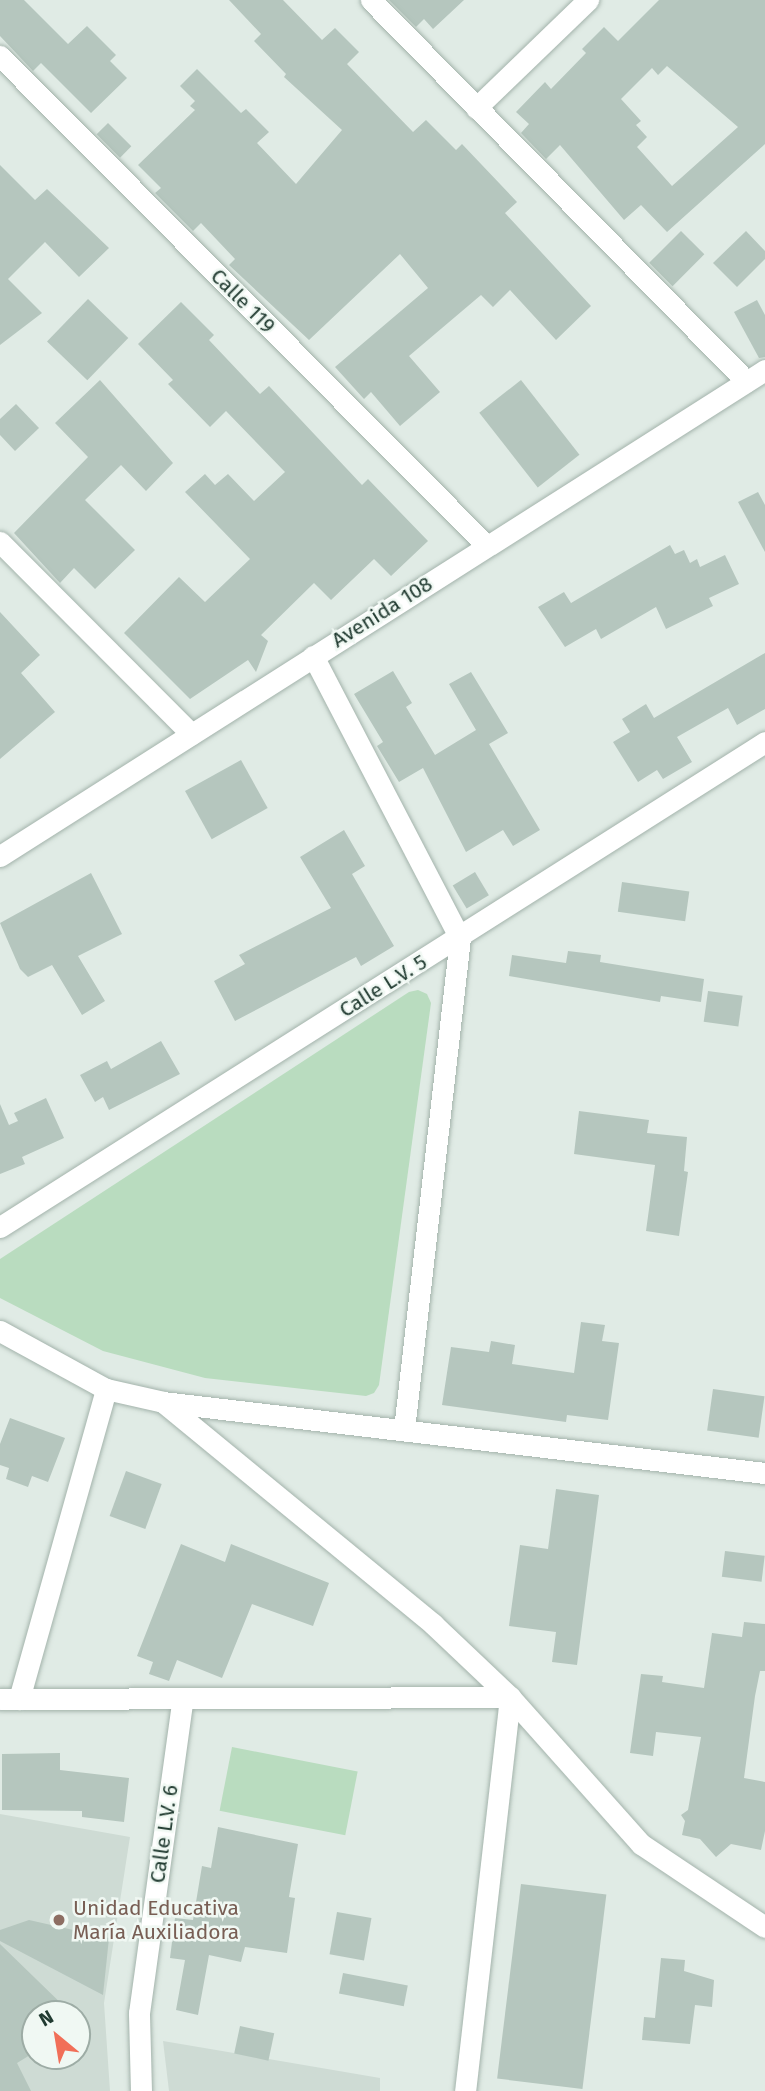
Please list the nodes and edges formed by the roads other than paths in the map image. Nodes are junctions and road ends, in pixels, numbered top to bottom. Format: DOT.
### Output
graph roads {
  1 [pos="371,0"];
  2 [pos="588,0"];
  3 [pos="0,56"];
  4 [pos="476,108"];
  5 [pos="765,370"];
  6 [pos="746,381"];
  7 [pos="0,542"];
  8 [pos="486,545"];
  9 [pos="313,656"];
  10 [pos="191,734"];
  11 [pos="765,742"];
  12 [pos="0,856"];
  13 [pos="460,938"];
  14 [pos="0,1227"];
  15 [pos="0,1331"];
  16 [pos="106,1389"];
  17 [pos="163,1402"];
  18 [pos="404,1427"];
  19 [pos="765,1473"];
  20 [pos="510,1697"];
  21 [pos="10,1699"];
  22 [pos="182,1702"];
  23 [pos="765,1927"];
  24 [pos="141,2091"];
  25 [pos="465,2091"];
  1 -- 4 [label="street"];
  2 -- 4 [label="street"];
  3 -- 8 [label="street, Calle 119"];
  4 -- 6 [label="street"];
  5 -- 6 [label="street, Avenida 108"];
  6 -- 8 [label="street, Avenida 108"];
  7 -- 10 [label="street"];
  8 -- 9 [label="street, Avenida 108"];
  9 -- 10 [label="street, Avenida 108"];
  9 -- 13 [label="street"];
  10 -- 12 [label="street, Avenida 108"];
  11 -- 13 [label="street, Calle L.V. 5"];
  13 -- 14 [label="street, Calle L.V. 5"];
  13 -- 18 [label="street"];
  15 -- 16 [label="street"];
  16 -- 17 [label="street"];
  16 -- 21 [label="street"];
  17 -- 18 [label="street"];
  17 -- 20 [label="street"];
  18 -- 19 [label="street"];
  20 -- 22 [label="street"];
  20 -- 23 [label="street"];
  20 -- 25 [label="street"];
  21 -- 22 [label="street"];
  22 -- 24 [label="street, Calle L.V. 6"];
}
